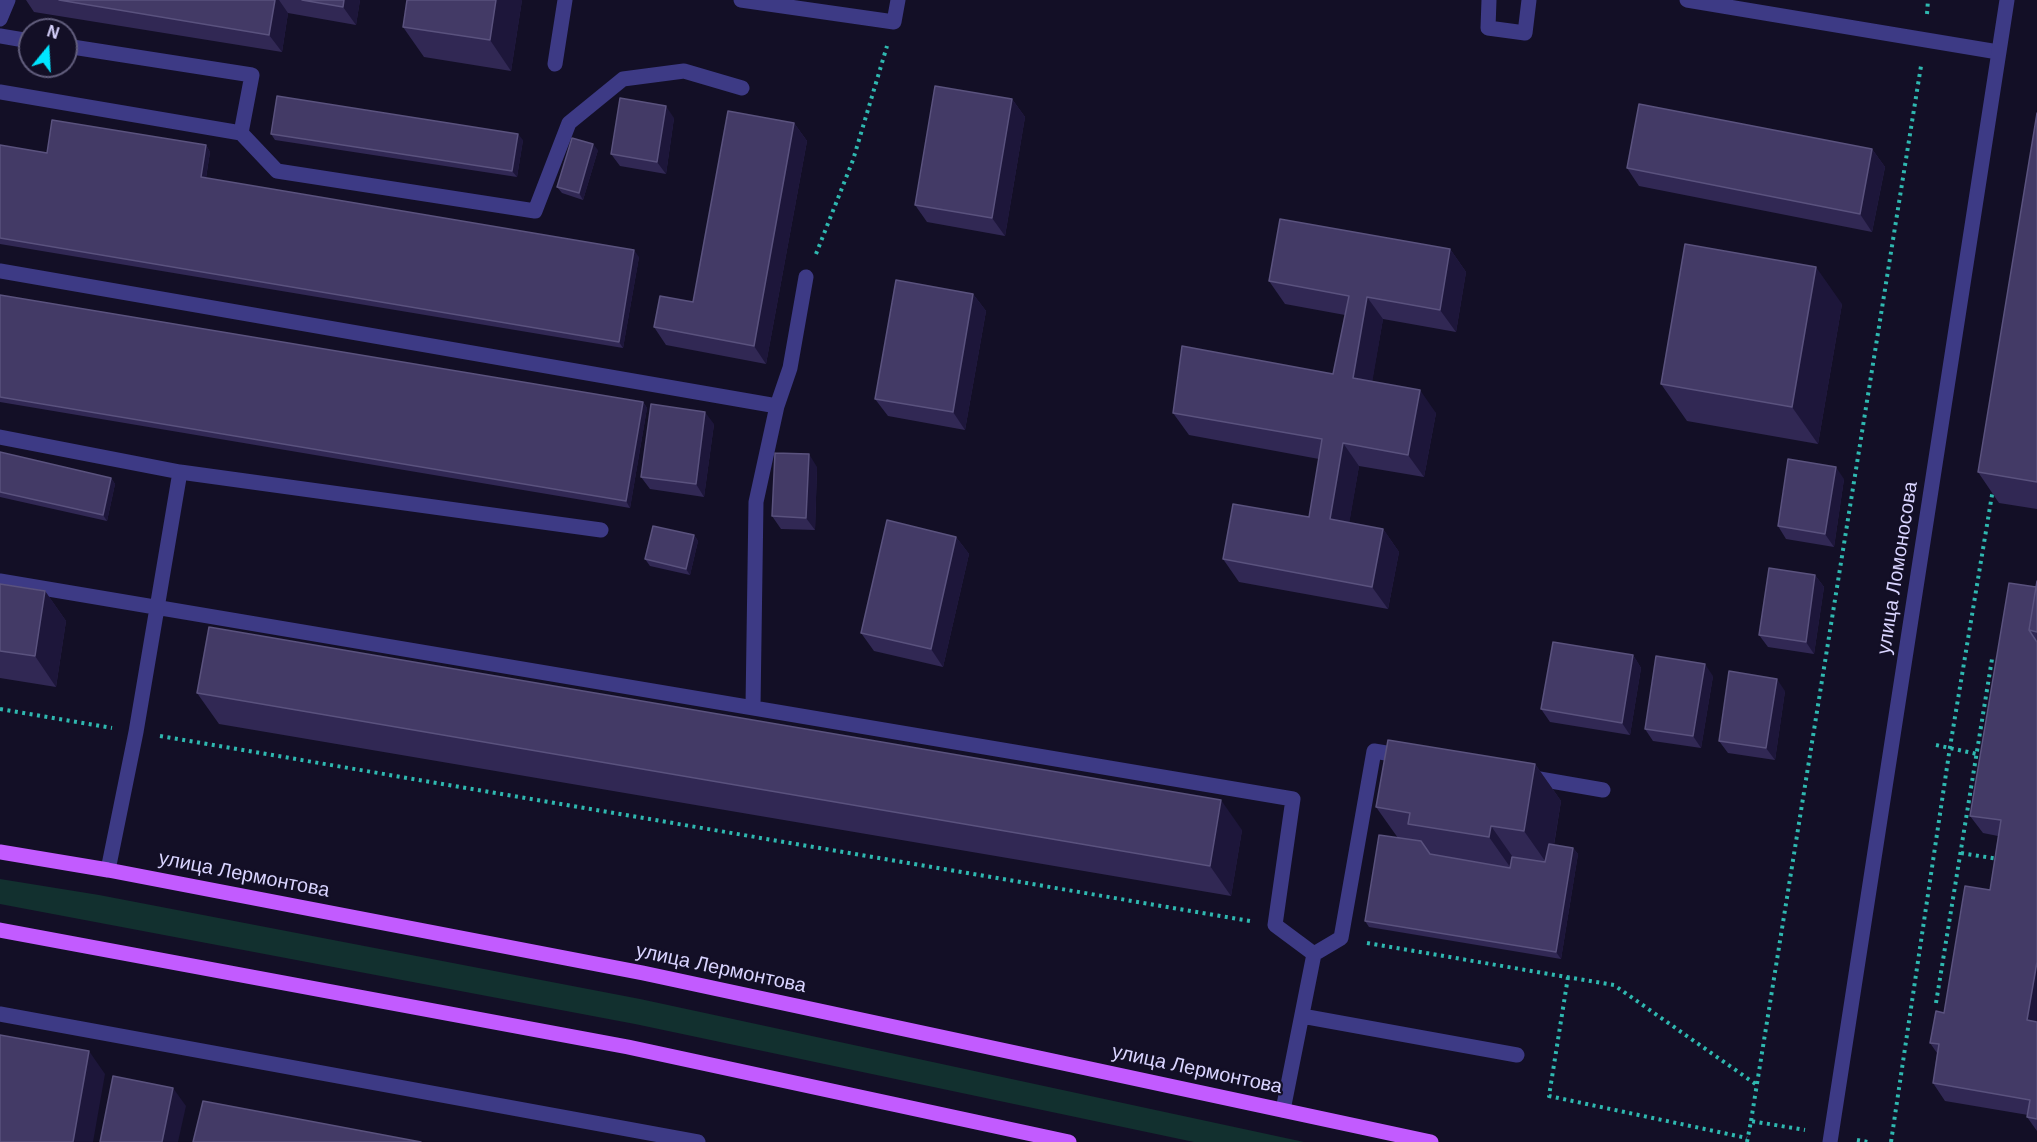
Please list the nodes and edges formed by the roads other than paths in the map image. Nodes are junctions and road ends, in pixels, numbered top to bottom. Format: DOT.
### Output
graph roads {
  1 [pos="8,0"];
  2 [pos="566,0"];
  3 [pos="741,0"];
  4 [pos="898,0"];
  5 [pos="1489,0"];
  6 [pos="1529,0"];
  7 [pos="1688,0"];
  8 [pos="2007,0"];
  9 [pos="0,19"];
  10 [pos="0,36"];
  11 [pos="18,39"];
  12 [pos="78,48"];
  13 [pos="1998,52"];
  14 [pos="555,64"];
  15 [pos="742,88"];
  16 [pos="0,92"];
  17 [pos="241,133"];
  18 [pos="0,272"];
  19 [pos="806,277"];
  20 [pos="777,406"];
  21 [pos="0,437"];
  22 [pos="180,471"];
  23 [pos="601,530"];
  24 [pos="0,581"];
  25 [pos="158,606"];
  26 [pos="753,706"];
  27 [pos="1420,759"];
  28 [pos="1511,774"];
  29 [pos="1603,790"];
  30 [pos="0,852"];
  31 [pos="108,870"];
  32 [pos="0,930"];
  33 [pos="1314,954"];
  34 [pos="0,1014"];
  35 [pos="1302,1016"];
  36 [pos="1517,1055"];
  37 [pos="1283,1110"];
  38 [pos="1831,1138"];
  39 [pos="698,1142"];
  40 [pos="1069,1142"];
  41 [pos="1431,1142"];
  1 -- 9 [label="street"];
  2 -- 14 [label="street"];
  3 -- 4 [label="street"];
  5 -- 6 [label="street"];
  7 -- 13 [label="street"];
  8 -- 13 [label="street, улица Ломоносова"];
  10 -- 11 [label="street"];
  12 -- 17 [label="street"];
  13 -- 38 [label="street, улица Ломоносова"];
  15 -- 17 [label="street"];
  16 -- 17 [label="street"];
  18 -- 20 [label="street"];
  19 -- 20 [label="street"];
  20 -- 26 [label="street"];
  21 -- 22 [label="street"];
  22 -- 23 [label="street"];
  22 -- 25 [label="street"];
  24 -- 25 [label="street"];
  25 -- 26 [label="street"];
  25 -- 31 [label="street"];
  26 -- 33 [label="street"];
  27 -- 33 [label="street"];
  28 -- 29 [label="street"];
  30 -- 31 [label="main road, улица Лермонтова"];
  31 -- 37 [label="main road, улица Лермонтова"];
  32 -- 40 [label="main road"];
  33 -- 35 [label="street"];
  34 -- 39 [label="street"];
  35 -- 36 [label="street"];
  35 -- 37 [label="street"];
  37 -- 41 [label="main road, улица Лермонтова"];
}
